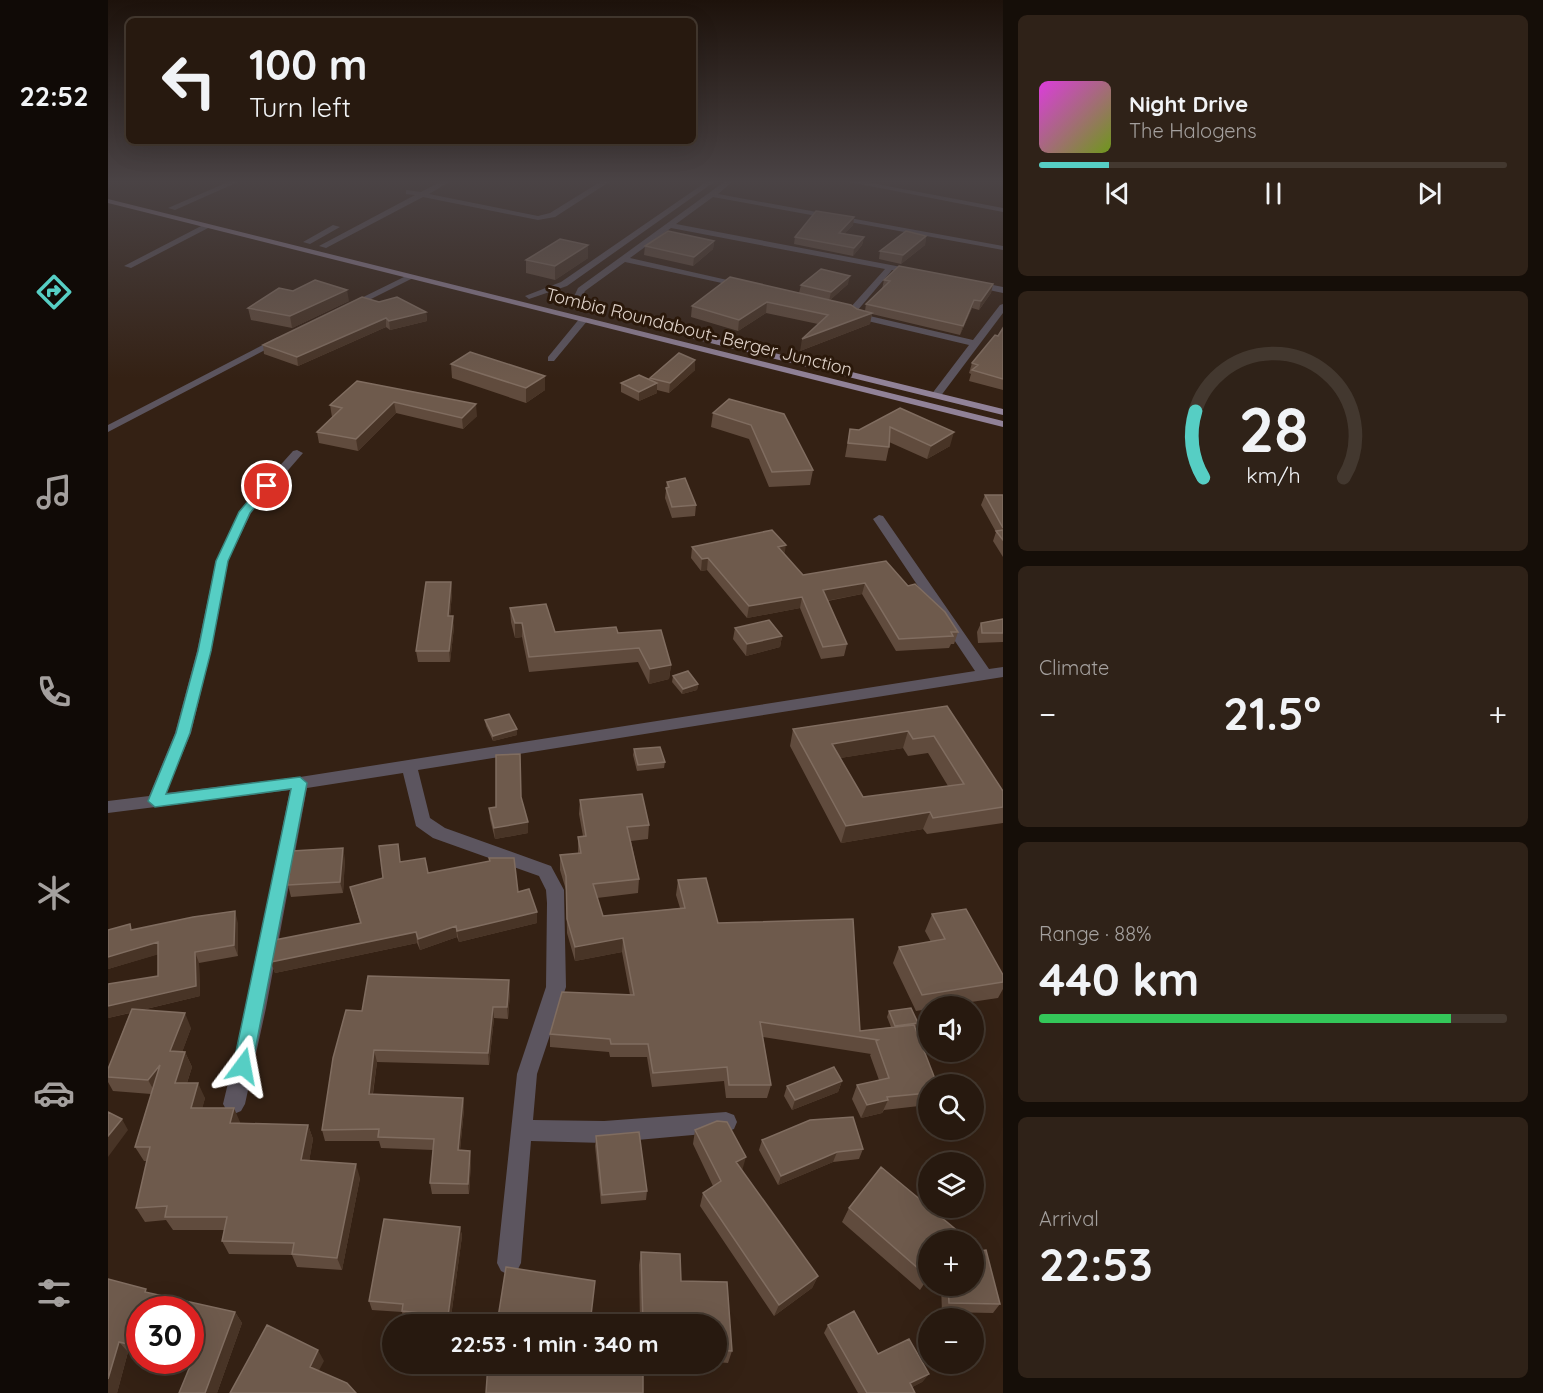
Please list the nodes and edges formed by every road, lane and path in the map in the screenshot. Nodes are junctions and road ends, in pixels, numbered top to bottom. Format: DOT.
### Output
graph roads {
  1 [pos="166,247"];
  2 [pos="292,247"];
  3 [pos="327,247"];
  4 [pos="618,247"];
  5 [pos="639,247"];
  6 [pos="782,247"];
  7 [pos="622,259"];
  8 [pos="128,266"];
  9 [pos="890,268"];
  10 [pos="924,274"];
  11 [pos="411,277"];
  12 [pos="958,281"];
  13 [pos="749,287"];
  14 [pos="1003,290"];
  15 [pos="529,296"];
  16 [pos="1003,307"];
  17 [pos="574,308"];
  18 [pos="841,308"];
  19 [pos="852,311"];
  20 [pos="337,312"];
  21 [pos="583,320"];
  22 [pos="296,332"];
  23 [pos="975,343"];
  24 [pos="551,359"];
  25 [pos="936,395"];
  26 [pos="1003,412"];
  27 [pos="1003,424"];
  28 [pos="108,429"];
  29 [pos="297,453"];
  30 [pos="879,519"];
  31 [pos="1003,672"];
  32 [pos="985,675"];
  33 [pos="409,765"];
  34 [pos="300,783"];
  35 [pos="155,801"];
  36 [pos="108,807"];
  37 [pos="234,1104"];
  38 [pos="726,1122"];
  39 [pos="521,1130"];
  40 [pos="509,1263"];
  1 -- 8 [label="street"];
  2 -- 11 [label="main road, Tombia Roundabout- Berger Junction"];
  3 -- 15 [label="main road, Tombia Roundabout- Berger Junction"];
  4 -- 15 [label="street"];
  5 -- 7 [label="street"];
  6 -- 9 [label="street"];
  7 -- 13 [label="street"];
  7 -- 17 [label="street"];
  9 -- 10 [label="street"];
  9 -- 19 [label="street"];
  11 -- 20 [label="street"];
  11 -- 21 [label="main road, Tombia Roundabout- Berger Junction"];
  12 -- 14 [label="street"];
  15 -- 17 [label="main road, Tombia Roundabout- Berger Junction"];
  16 -- 23 [label="street"];
  17 -- 25 [label="main road, Tombia Roundabout- Berger Junction"];
  18 -- 19 [label="street"];
  19 -- 23 [label="street"];
  21 -- 24 [label="street"];
  21 -- 27 [label="main road, Tombia Roundabout- Berger Junction"];
  22 -- 28 [label="street"];
  23 -- 25 [label="street"];
  25 -- 26 [label="main road, Tombia Roundabout- Berger Junction"];
  29 -- 35 [label="street"];
  30 -- 32 [label="street"];
  31 -- 32 [label="street"];
  32 -- 33 [label="street"];
  33 -- 34 [label="street"];
  33 -- 39 [label="street"];
  34 -- 35 [label="street"];
  34 -- 37 [label="street"];
  35 -- 36 [label="street"];
  38 -- 39 [label="street"];
  39 -- 40 [label="street"];
}
